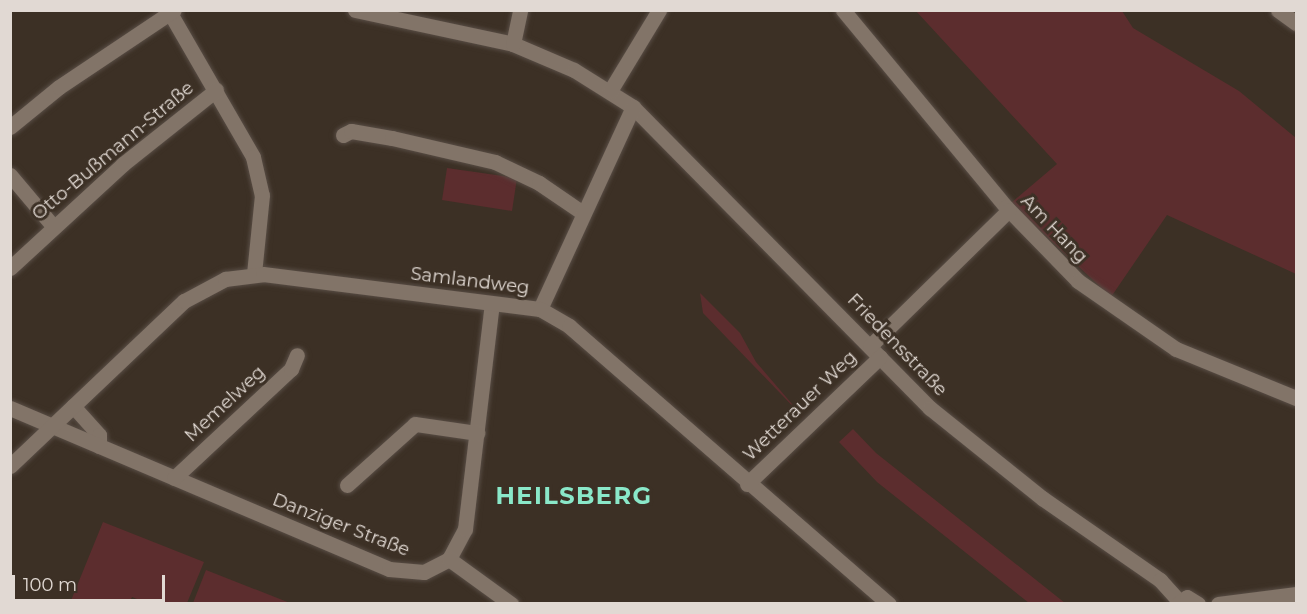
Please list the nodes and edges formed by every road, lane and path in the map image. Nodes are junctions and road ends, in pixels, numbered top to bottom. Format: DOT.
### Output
graph roads {
  1 [pos="520,10"];
  2 [pos="659,10"];
  3 [pos="843,10"];
  4 [pos="1278,10"];
  5 [pos="364,11"];
  6 [pos="172,12"];
  7 [pos="1296,22"];
  8 [pos="513,44"];
  9 [pos="216,90"];
  10 [pos="610,91"];
  11 [pos="633,107"];
  12 [pos="10,127"];
  13 [pos="342,135"];
  14 [pos="10,175"];
  15 [pos="1009,210"];
  16 [pos="583,213"];
  17 [pos="53,226"];
  18 [pos="10,268"];
  19 [pos="254,274"];
  20 [pos="492,304"];
  21 [pos="540,309"];
  22 [pos="875,352"];
  23 [pos="297,355"];
  24 [pos="1296,398"];
  25 [pos="73,406"];
  26 [pos="10,408"];
  27 [pos="52,426"];
  28 [pos="477,433"];
  29 [pos="99,446"];
  30 [pos="10,466"];
  31 [pos="174,478"];
  32 [pos="747,484"];
  33 [pos="347,485"];
  34 [pos="449,559"];
  35 [pos="1296,594"];
  36 [pos="1178,602"];
  37 [pos="511,603"];
  38 [pos="889,603"];
  39 [pos="1198,603"];
  40 [pos="1218,603"];
  1 -- 8 [label="street"];
  2 -- 10 [label="street"];
  3 -- 15 [label="street, Am Hang"];
  4 -- 7 [label="street"];
  5 -- 8 [label="street, Friedensstraße"];
  6 -- 9 [label="street"];
  6 -- 12 [label="street"];
  8 -- 10 [label="street, Friedensstraße"];
  9 -- 17 [label="street, Otto-Bußmann-Straße"];
  9 -- 19 [label="street"];
  10 -- 11 [label="street, Friedensstraße"];
  11 -- 16 [label="street"];
  11 -- 22 [label="street, Friedensstraße"];
  13 -- 16 [label="street"];
  14 -- 17 [label="street"];
  15 -- 22 [label="street, Wetterauer Weg"];
  15 -- 24 [label="street, Am Hang"];
  16 -- 21 [label="street"];
  17 -- 18 [label="street, Otto-Bußmann-Straße"];
  19 -- 20 [label="street, Samlandweg"];
  19 -- 25 [label="street, Samlandweg"];
  20 -- 21 [label="street, Samlandweg"];
  20 -- 28 [label="street"];
  21 -- 32 [label="street, Samlandweg"];
  22 -- 32 [label="street, Wetterauer Weg"];
  22 -- 36 [label="street, Friedensstraße"];
  23 -- 31 [label="street, Memelweg"];
  25 -- 27 [label="street, Samlandweg"];
  25 -- 29 [label="street"];
  26 -- 27 [label="street, Danziger Straße"];
  27 -- 29 [label="street, Danziger Straße"];
  27 -- 30 [label="street, Samlandweg"];
  28 -- 33 [label="street"];
  28 -- 34 [label="street"];
  29 -- 31 [label="street, Danziger Straße"];
  31 -- 34 [label="street, Danziger Straße"];
  32 -- 38 [label="street, Samlandweg"];
  34 -- 37 [label="street"];
  35 -- 40 [label="street"];
  36 -- 39 [label="street"];
}
